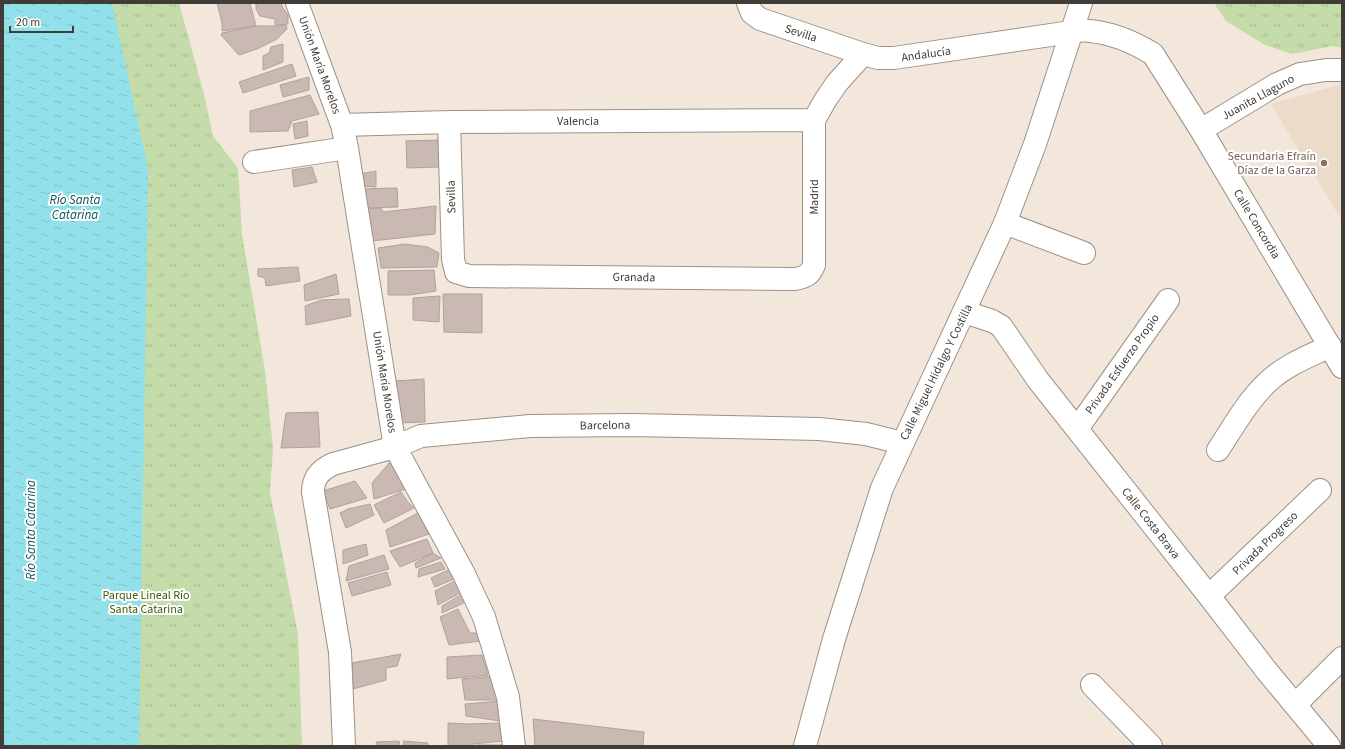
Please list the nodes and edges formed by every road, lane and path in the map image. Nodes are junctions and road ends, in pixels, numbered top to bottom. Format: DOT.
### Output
graph roads {
  1 [pos="296,3"];
  2 [pos="748,3"];
  3 [pos="1081,3"];
  4 [pos="1071,32"];
  5 [pos="863,54"];
  6 [pos="1342,70"];
  7 [pos="814,120"];
  8 [pos="449,122"];
  9 [pos="342,125"];
  10 [pos="1201,130"];
  11 [pos="347,148"];
  12 [pos="254,162"];
  13 [pos="1006,224"];
  14 [pos="1084,253"];
  15 [pos="456,272"];
  16 [pos="811,273"];
  17 [pos="1168,300"];
  18 [pos="965,312"];
  19 [pos="1330,346"];
  20 [pos="1342,367"];
  21 [pos="1077,429"];
  22 [pos="902,444"];
  23 [pos="395,447"];
  24 [pos="1218,450"];
  25 [pos="1320,490"];
  26 [pos="1209,596"];
  27 [pos="1342,658"];
  28 [pos="1092,686"];
  29 [pos="1295,705"];
  30 [pos="344,746"];
  31 [pos="514,746"];
  32 [pos="805,746"];
  33 [pos="1151,746"];
  34 [pos="1329,746"];
  1 -- 9 [label="street, Unión María Morelos"];
  2 -- 5 [label="street, Sevilla"];
  3 -- 4 [label="street, Calle Miguel Hidalgo Y Costilla"];
  4 -- 5 [label="street, Andalucía"];
  4 -- 10 [label="street, Calle Concordia"];
  4 -- 13 [label="street, Calle Miguel Hidalgo Y Costilla"];
  5 -- 7 [label="street"];
  6 -- 10 [label="street, Juanita Llaguno"];
  7 -- 8 [label="street, Valencia"];
  7 -- 16 [label="street, Madrid"];
  8 -- 9 [label="street, Valencia"];
  8 -- 15 [label="street, Sevilla"];
  9 -- 11 [label="street, Unión María Morelos"];
  10 -- 19 [label="street, Calle Concordia"];
  11 -- 12 [label="street"];
  11 -- 23 [label="street, Unión María Morelos"];
  13 -- 14 [label="street"];
  13 -- 18 [label="street, Calle Miguel Hidalgo Y Costilla"];
  15 -- 16 [label="street, Granada"];
  17 -- 21 [label="street, Privada Esfuerzo Propio"];
  18 -- 21 [label="street, Calle Costa Brava"];
  18 -- 22 [label="street, Calle Miguel Hidalgo Y Costilla"];
  19 -- 20 [label="street, Calle Concordia"];
  19 -- 24 [label="street"];
  21 -- 26 [label="street, Calle Costa Brava"];
  22 -- 23 [label="street, Barcelona"];
  22 -- 32 [label="street, Calle Miguel Hidalgo Y Costilla"];
  23 -- 30 [label="street, Barcelona"];
  23 -- 31 [label="street, Unión María Morelos"];
  25 -- 26 [label="street, Privada Progreso"];
  26 -- 29 [label="street, Calle Costa Brava"];
  27 -- 29 [label="street"];
  28 -- 33 [label="street"];
  29 -- 34 [label="street, Calle Costa Brava"];
}
